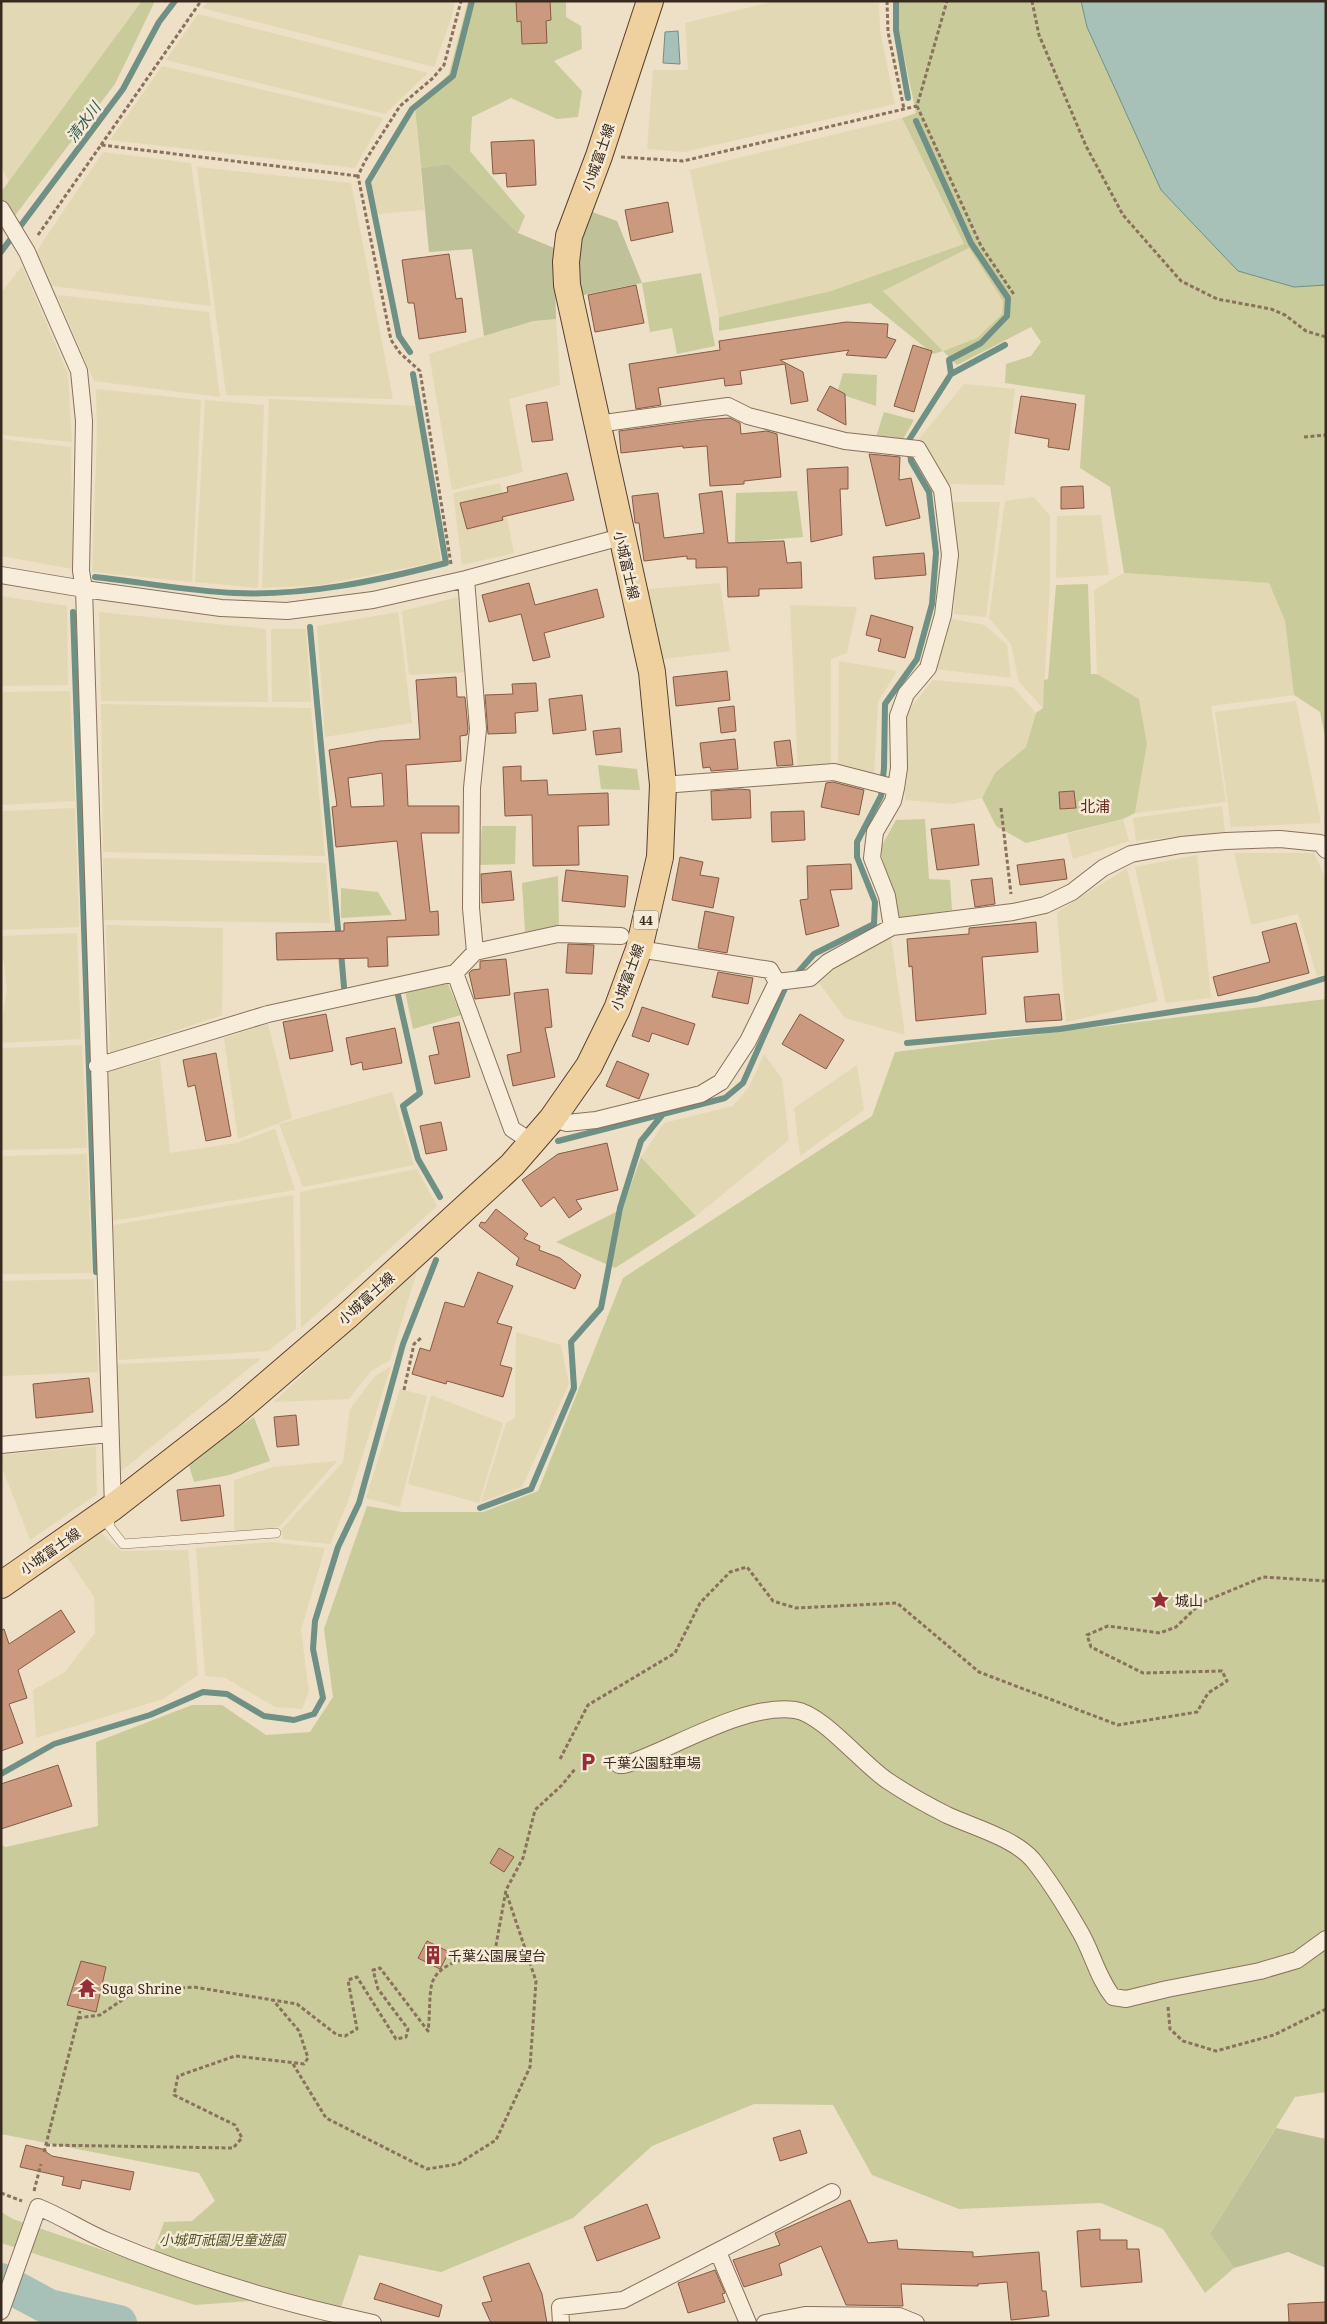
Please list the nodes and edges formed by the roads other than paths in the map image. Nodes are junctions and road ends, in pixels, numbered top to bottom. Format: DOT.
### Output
graph roads {
  1 [pos="650,1"];
  2 [pos="1,209"];
  3 [pos="597,424"];
  4 [pos="621,537"];
  5 [pos="1,575"];
  6 [pos="460,580"];
  7 [pos="84,590"];
  8 [pos="663,784"];
  9 [pos="896,788"];
  10 [pos="1326,850"];
  11 [pos="892,927"];
  12 [pos="630,942"];
  13 [pos="475,952"];
  14 [pos="455,973"];
  15 [pos="777,982"];
  16 [pos="97,1066"];
  17 [pos="552,1119"];
  18 [pos="532,1142"];
  19 [pos="109,1434"];
  20 [pos="1,1445"];
  21 [pos="113,1507"];
  22 [pos="276,1533"];
  23 [pos="1,1585"];
  24 [pos="619,1765"];
  25 [pos="1326,1939"];
  26 [pos="832,2192"];
  27 [pos="718,2252"];
  28 [pos="1,2311"];
  29 [pos="374,2323"];
  30 [pos="561,2323"];
  31 [pos="748,2323"];
  32 [pos="765,2323"];
  33 [pos="916,2323"];
  1 -- 3 [label="main road, 小城富士線 / 44"];
  2 -- 7 [label="street"];
  3 -- 4 [label="main road, 小城富士線 / 44"];
  3 -- 9 [label="street"];
  4 -- 6 [label="street"];
  4 -- 8 [label="main road, 小城富士線 / 44"];
  5 -- 7 [label="street"];
  6 -- 7 [label="street"];
  6 -- 13 [label="street"];
  7 -- 16 [label="street"];
  8 -- 9 [label="street"];
  8 -- 12 [label="main road, 小城富士線 / 44"];
  9 -- 11 [label="street"];
  10 -- 11 [label="street"];
  11 -- 15 [label="street"];
  12 -- 13 [label="street"];
  12 -- 15 [label="street"];
  12 -- 17 [label="main road, 小城富士線 / 44"];
  13 -- 14 [label="street"];
  14 -- 16 [label="street"];
  14 -- 18 [label="street"];
  15 -- 17 [label="street"];
  16 -- 19 [label="street"];
  17 -- 18 [label="main road, 小城富士線 / 44"];
  18 -- 21 [label="main road, 小城富士線 / 44"];
  19 -- 20 [label="street"];
  19 -- 21 [label="street"];
  21 -- 22 [label="lane"];
  21 -- 23 [label="main road, 小城富士線 / 44"];
  24 -- 25 [label="street"];
  26 -- 27 [label="street"];
  27 -- 30 [label="street"];
  27 -- 31 [label="street"];
  28 -- 29 [label="street"];
  32 -- 33 [label="street"];
}
